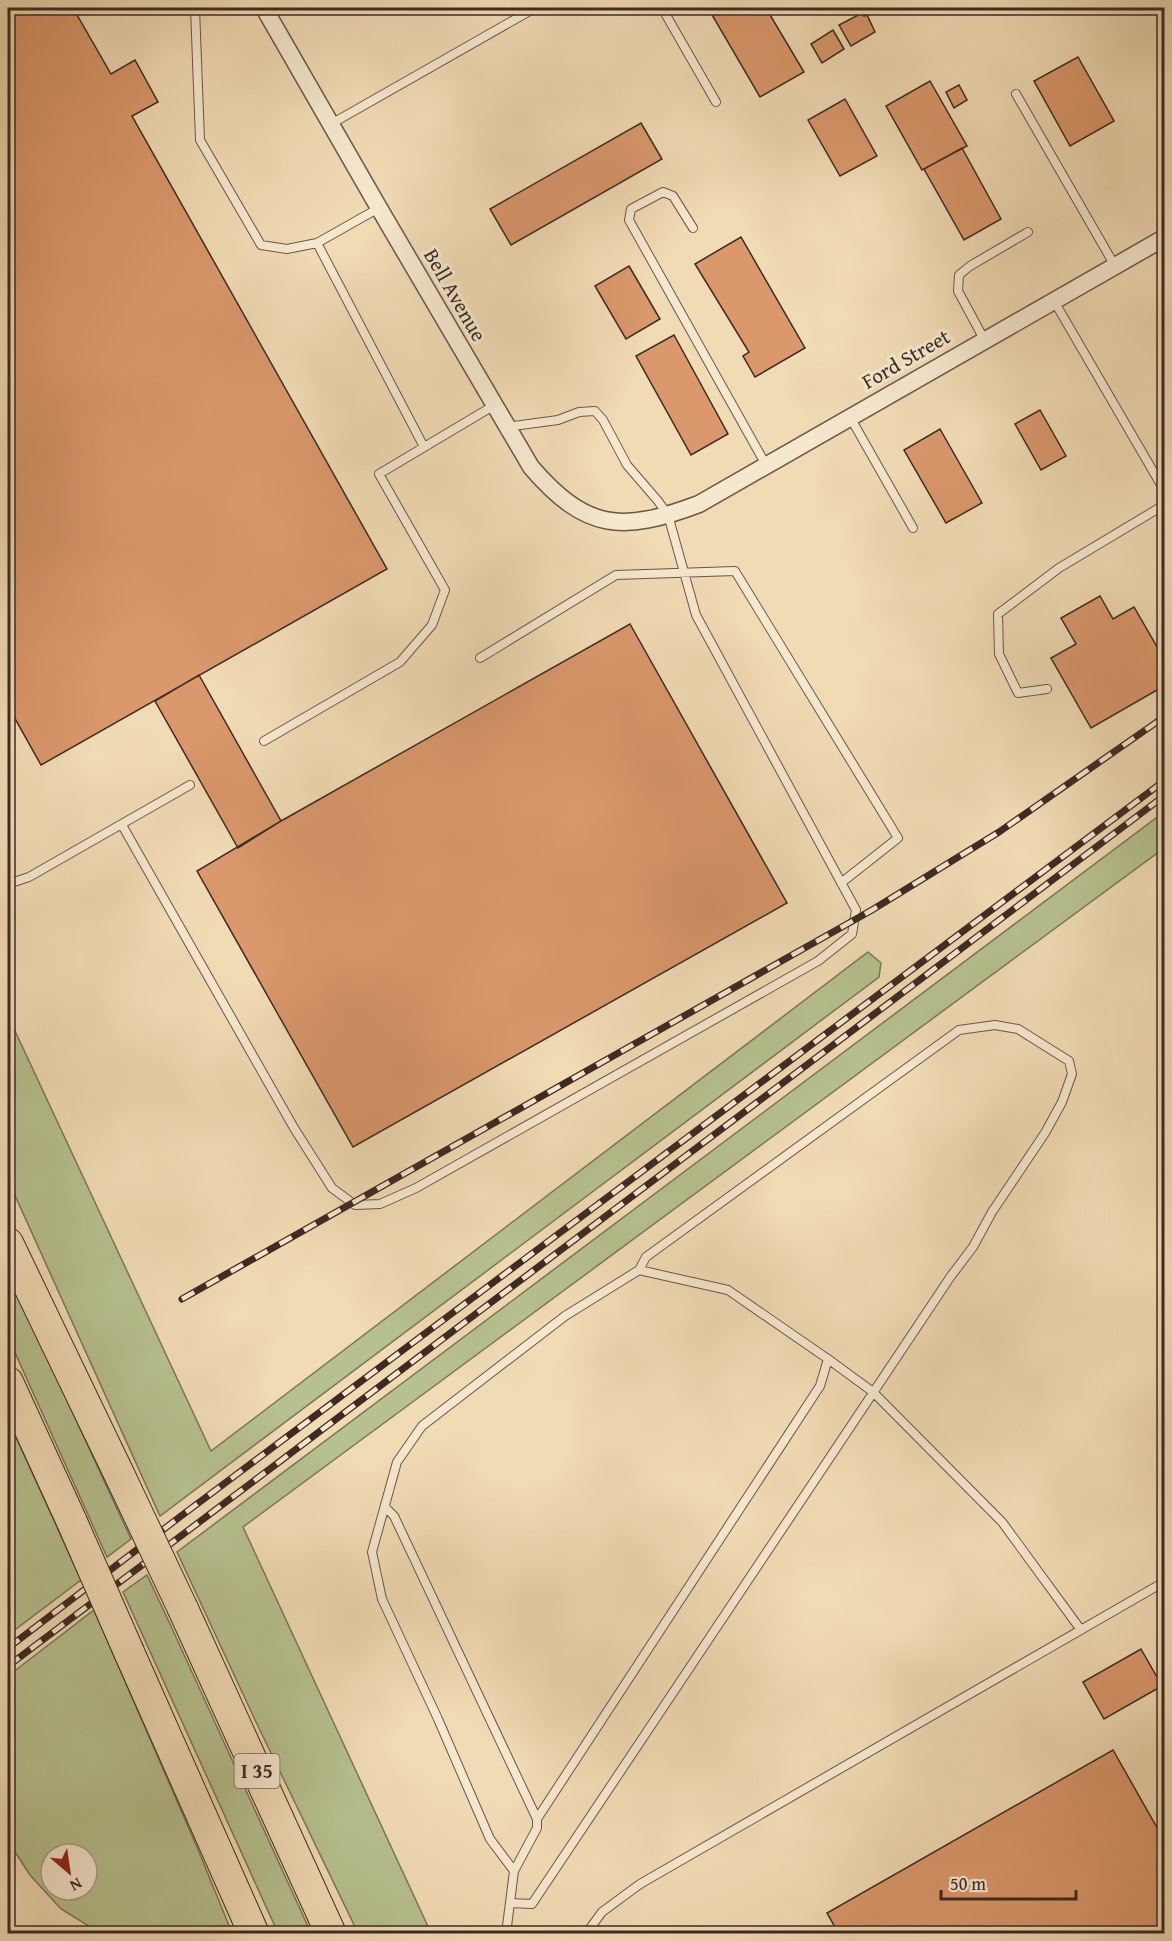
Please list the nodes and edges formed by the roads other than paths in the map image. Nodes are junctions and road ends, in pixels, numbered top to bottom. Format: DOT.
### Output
graph roads {
  1 [pos="195,8"];
  2 [pos="264,8"];
  3 [pos="535,8"];
  4 [pos="662,8"];
  5 [pos="1016,94"];
  6 [pos="716,102"];
  7 [pos="331,124"];
  8 [pos="379,208"];
  9 [pos="693,228"];
  10 [pos="1028,232"];
  11 [pos="1164,238"];
  12 [pos="317,243"];
  13 [pos="1115,266"];
  14 [pos="1054,301"];
  15 [pos="985,341"];
  16 [pos="493,406"];
  17 [pos="850,417"];
  18 [pos="506,426"];
  19 [pos="424,447"];
  20 [pos="766,465"];
  21 [pos="1164,490"];
  22 [pos="1164,506"];
  23 [pos="668,515"];
  24 [pos="913,528"];
  25 [pos="684,573"];
  26 [pos="480,658"];
  27 [pos="1047,689"];
  28 [pos="264,741"];
  29 [pos="190,784"];
  30 [pos="122,825"];
  31 [pos="841,883"];
  32 [pos="8,884"];
  33 [pos="8,1243"];
  34 [pos="639,1270"];
  35 [pos="828,1359"];
  36 [pos="8,1382"];
  37 [pos="873,1392"];
  38 [pos="385,1508"];
  39 [pos="1164,1582"];
  40 [pos="1081,1630"];
  41 [pos="537,1819"];
  42 [pos="514,1871"];
  43 [pos="232,1887"];
  44 [pos="510,1903"];
  45 [pos="248,1934"];
  46 [pos="254,1934"];
  47 [pos="332,1934"];
  48 [pos="506,1934"];
  49 [pos="586,1934"];
  1 -- 12 [label="lane"];
  2 -- 7 [label="street, Bell Avenue"];
  3 -- 7 [label="lane"];
  4 -- 6 [label="lane"];
  5 -- 13 [label="lane"];
  7 -- 8 [label="street, Bell Avenue"];
  8 -- 12 [label="lane"];
  8 -- 16 [label="street, Bell Avenue"];
  9 -- 20 [label="lane"];
  10 -- 15 [label="lane"];
  11 -- 13 [label="street, Ford Street"];
  12 -- 19 [label="lane"];
  13 -- 14 [label="street, Ford Street"];
  14 -- 15 [label="street, Ford Street"];
  14 -- 21 [label="lane"];
  15 -- 17 [label="street, Ford Street"];
  16 -- 18 [label="street, Bell Avenue"];
  16 -- 19 [label="lane"];
  17 -- 20 [label="street, Ford Street"];
  17 -- 24 [label="lane"];
  18 -- 23 [label="street, Bell Avenue"];
  18 -- 23 [label="lane"];
  19 -- 28 [label="lane"];
  20 -- 23 [label="street, Ford Street"];
  22 -- 27 [label="lane"];
  23 -- 25 [label="lane"];
  25 -- 26 [label="lane"];
  25 -- 31 [label="lane"];
  25 -- 31 [label="lane"];
  29 -- 30 [label="lane"];
  30 -- 31 [label="lane"];
  30 -- 32 [label="lane"];
  33 -- 47 [label="highway, I 35, bridge"];
  34 -- 35 [label="lane"];
  34 -- 37 [label="lane"];
  34 -- 38 [label="lane"];
  35 -- 37 [label="lane"];
  35 -- 41 [label="lane"];
  36 -- 43 [label="highway, bridge"];
  37 -- 40 [label="lane"];
  37 -- 44 [label="lane"];
  38 -- 41 [label="lane"];
  38 -- 42 [label="lane"];
  39 -- 40 [label="lane"];
  40 -- 49 [label="lane"];
  41 -- 42 [label="lane"];
  42 -- 44 [label="lane"];
  43 -- 45 [label="highway"];
  43 -- 46 [label="highway"];
  44 -- 48 [label="lane"];
}
